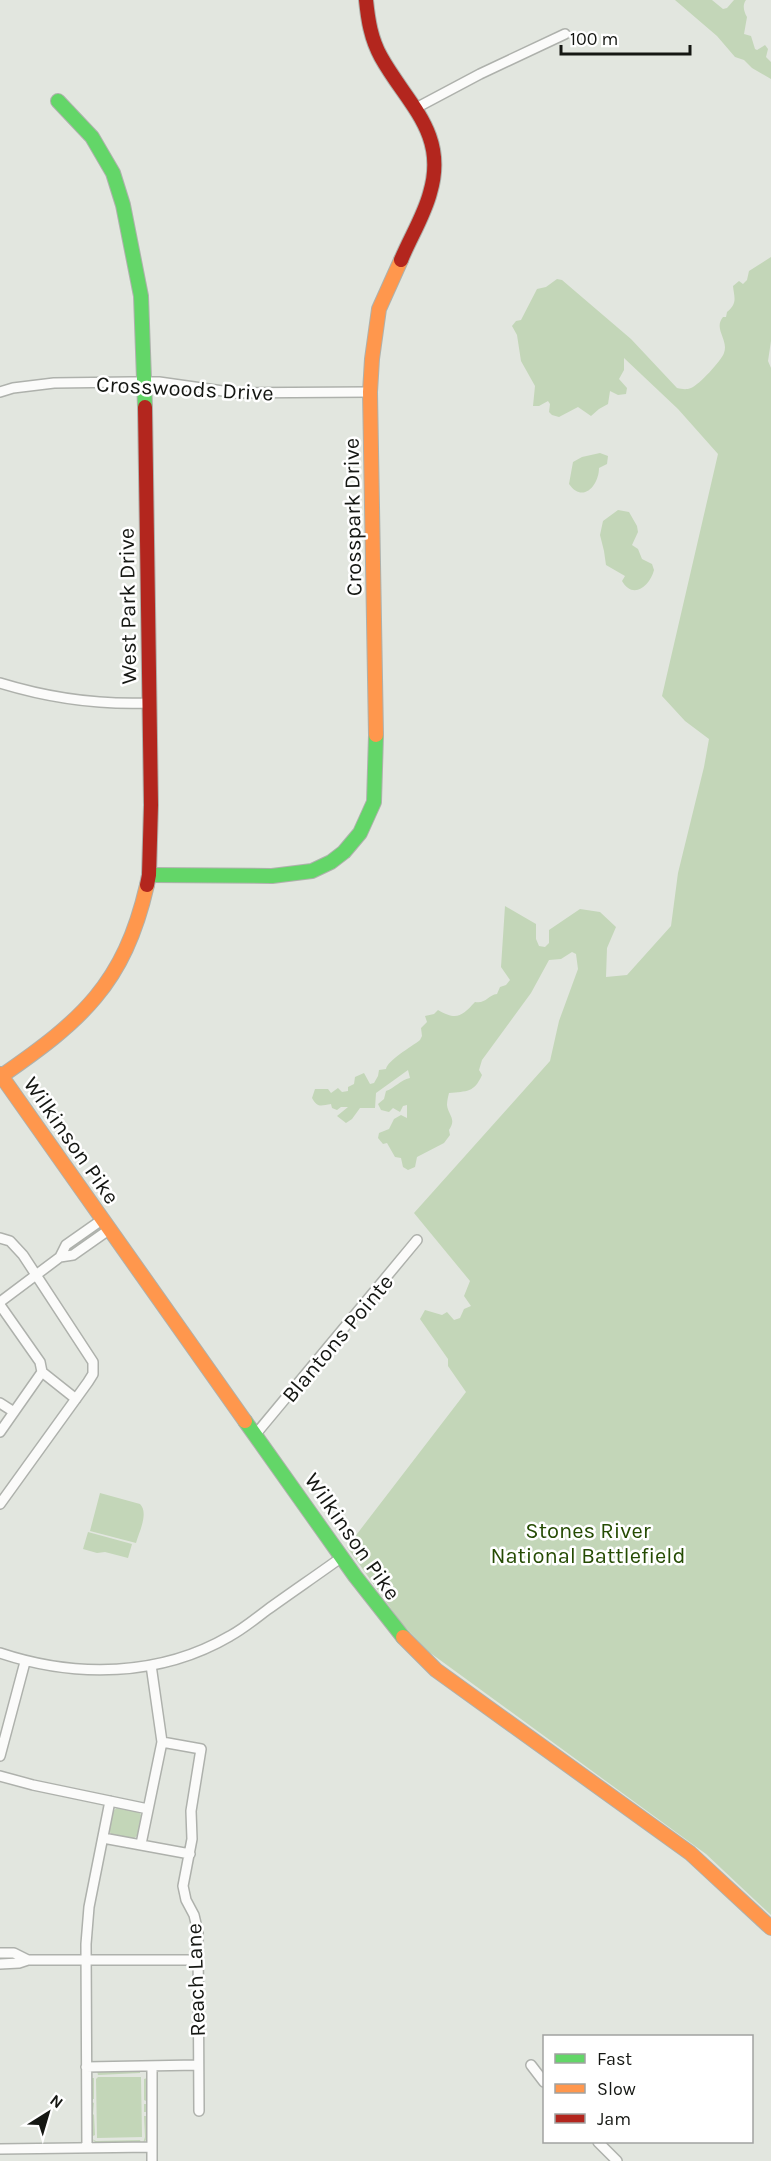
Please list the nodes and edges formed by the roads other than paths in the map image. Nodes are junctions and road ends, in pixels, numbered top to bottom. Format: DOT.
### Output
graph roads {
  1 [pos="366,0"];
  2 [pos="565,34"];
  3 [pos="58,102"];
  4 [pos="416,108"];
  5 [pos="145,382"];
  6 [pos="0,392"];
  7 [pos="370,392"];
  8 [pos="0,683"];
  9 [pos="149,703"];
  10 [pos="149,875"];
  11 [pos="0,1076"];
  12 [pos="106,1224"];
  13 [pos="0,1238"];
  14 [pos="417,1240"];
  15 [pos="35,1276"];
  16 [pos="0,1304"];
  17 [pos="42,1372"];
  18 [pos="76,1399"];
  19 [pos="0,1403"];
  20 [pos="14,1412"];
  21 [pos="0,1432"];
  22 [pos="255,1435"];
  23 [pos="0,1504"];
  24 [pos="342,1557"];
  25 [pos="0,1653"];
  26 [pos="25,1662"];
  27 [pos="151,1665"];
  28 [pos="162,1742"];
  29 [pos="0,1756"];
  30 [pos="0,1776"];
  31 [pos="110,1801"];
  32 [pos="148,1809"];
  33 [pos="103,1838"];
  34 [pos="141,1844"];
  35 [pos="190,1854"];
  36 [pos="771,1928"];
  37 [pos="0,1953"];
  38 [pos="28,1960"];
  39 [pos="197,1960"];
  40 [pos="85,1961"];
  41 [pos="0,1964"];
  42 [pos="198,2065"];
  43 [pos="531,2065"];
  44 [pos="152,2066"];
  45 [pos="86,2067"];
  46 [pos="543,2081"];
  47 [pos="199,2111"];
  48 [pos="599,2143"];
  49 [pos="152,2147"];
  50 [pos="87,2148"];
  51 [pos="0,2149"];
  52 [pos="152,2161"];
  53 [pos="617,2161"];
  1 -- 4 [label="street, Crosspark Drive"];
  2 -- 4 [label="street"];
  3 -- 5 [label="street, West Park Drive"];
  4 -- 7 [label="street, Crosspark Drive"];
  5 -- 6 [label="street, Crosswoods Drive"];
  5 -- 7 [label="street, Crosswoods Drive"];
  5 -- 9 [label="street, West Park Drive"];
  7 -- 10 [label="street, Crosspark Drive"];
  8 -- 9 [label="street"];
  9 -- 10 [label="street, West Park Drive"];
  10 -- 11 [label="street, West Park Drive"];
  11 -- 12 [label="street, Wilkinson Pike"];
  12 -- 15 [label="street"];
  12 -- 22 [label="street, Wilkinson Pike"];
  13 -- 15 [label="street"];
  14 -- 22 [label="street, Blantons Pointe"];
  15 -- 16 [label="street"];
  15 -- 18 [label="street"];
  16 -- 17 [label="street"];
  17 -- 18 [label="street"];
  17 -- 20 [label="street"];
  18 -- 23 [label="street"];
  19 -- 20 [label="street"];
  20 -- 21 [label="street"];
  22 -- 24 [label="street, Wilkinson Pike"];
  24 -- 27 [label="street"];
  24 -- 36 [label="street, Wilkinson Pike"];
  25 -- 26 [label="street"];
  26 -- 27 [label="street"];
  26 -- 29 [label="street"];
  27 -- 28 [label="street"];
  28 -- 32 [label="street"];
  28 -- 35 [label="street, Reach Lane"];
  30 -- 31 [label="street"];
  31 -- 32 [label="street"];
  31 -- 33 [label="street"];
  32 -- 34 [label="street"];
  33 -- 34 [label="street"];
  33 -- 40 [label="street"];
  34 -- 35 [label="street"];
  35 -- 39 [label="street, Reach Lane"];
  37 -- 38 [label="street"];
  38 -- 40 [label="street"];
  38 -- 41 [label="street"];
  39 -- 40 [label="street"];
  39 -- 42 [label="street, Reach Lane"];
  40 -- 45 [label="street"];
  42 -- 44 [label="street"];
  42 -- 47 [label="street, Reach Lane"];
  43 -- 46 [label="street"];
  44 -- 45 [label="street"];
  44 -- 49 [label="street"];
  45 -- 50 [label="street"];
  48 -- 53 [label="street"];
  49 -- 50 [label="street"];
  49 -- 52 [label="street"];
  50 -- 51 [label="street"];
}
